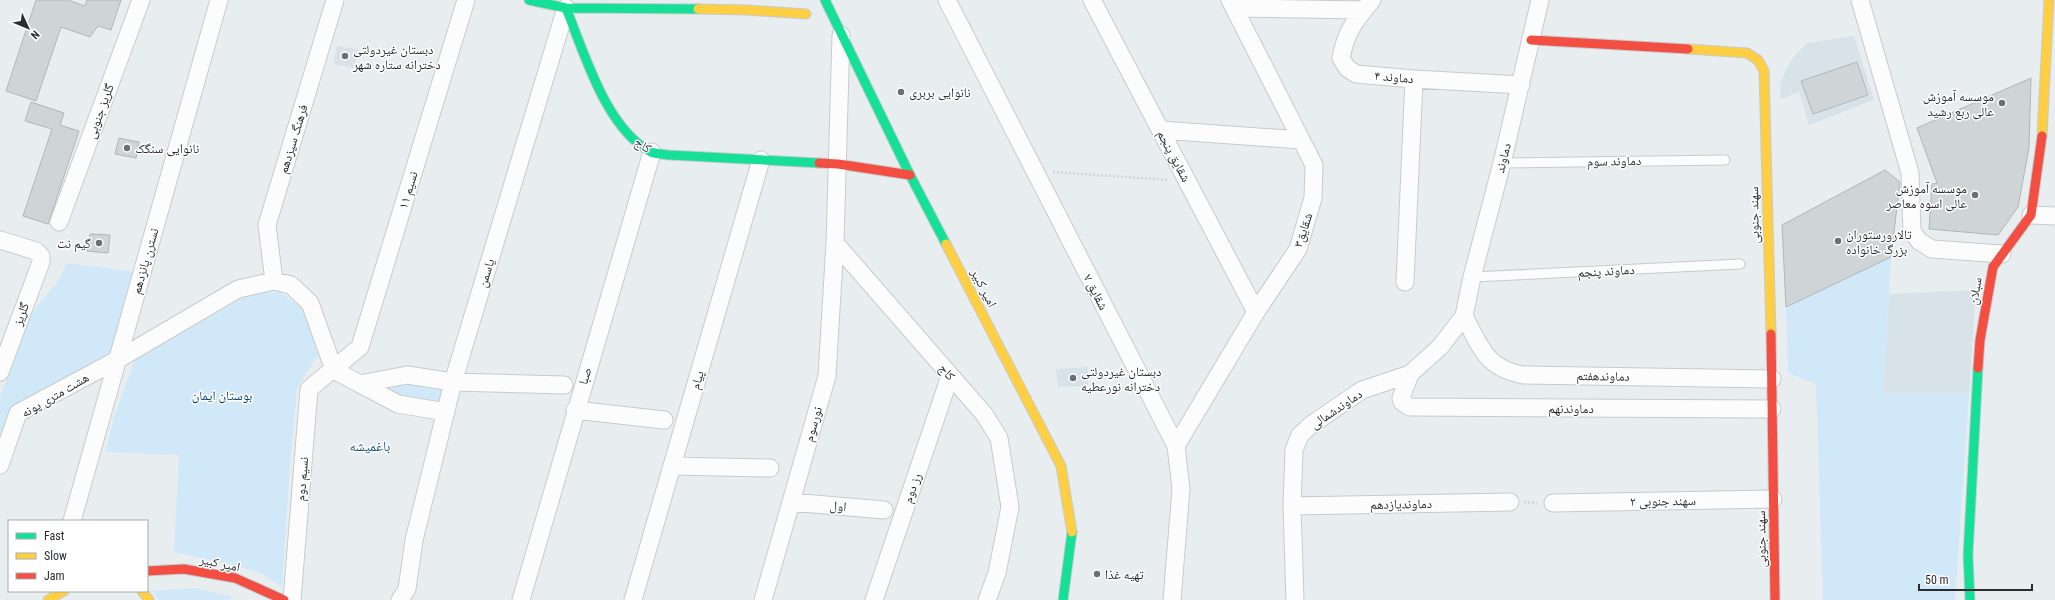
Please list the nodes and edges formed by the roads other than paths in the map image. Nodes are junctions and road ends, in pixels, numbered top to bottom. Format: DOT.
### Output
graph roads {
  1 [pos="141,0"];
  2 [pos="219,0"];
  3 [pos="335,0"];
  4 [pos="466,0"];
  5 [pos="529,0"];
  6 [pos="825,0"];
  7 [pos="947,0"];
  8 [pos="1092,0"];
  9 [pos="1540,0"];
  10 [pos="1860,0"];
  11 [pos="2049,0"];
  12 [pos="1232,4"];
  13 [pos="747,5"];
  14 [pos="1368,5"];
  15 [pos="566,8"];
  16 [pos="806,14"];
  17 [pos="841,35"];
  18 [pos="1531,40"];
  19 [pos="1414,79"];
  20 [pos="1521,85"];
  21 [pos="2049,104"];
  22 [pos="1160,130"];
  23 [pos="1302,140"];
  24 [pos="652,152"];
  25 [pos="761,160"];
  26 [pos="1725,160"];
  27 [pos="1502,163"];
  28 [pos="838,164"];
  29 [pos="910,175"];
  30 [pos="2031,214"];
  31 [pos="2055,216"];
  32 [pos="59,222"];
  33 [pos="0,240"];
  34 [pos="836,243"];
  35 [pos="2002,254"];
  36 [pos="1740,264"];
  37 [pos="1472,277"];
  38 [pos="274,280"];
  39 [pos="1404,282"];
  40 [pos="1256,312"];
  41 [pos="1464,316"];
  42 [pos="118,360"];
  43 [pos="334,370"];
  44 [pos="0,372"];
  45 [pos="1410,374"];
  46 [pos="950,376"];
  47 [pos="1772,379"];
  48 [pos="453,382"];
  49 [pos="360,384"];
  50 [pos="564,385"];
  51 [pos="1772,409"];
  52 [pos="575,410"];
  53 [pos="446,412"];
  54 [pos="664,420"];
  55 [pos="1176,446"];
  56 [pos="0,465"];
  57 [pos="672,466"];
  58 [pos="770,468"];
  59 [pos="1773,499"];
  60 [pos="791,502"];
  61 [pos="1510,502"];
  62 [pos="1553,503"];
  63 [pos="1292,506"];
  64 [pos="884,510"];
  65 [pos="72,520"];
  66 [pos="148,571"];
  67 [pos="258,588"];
  68 [pos="62,592"];
  69 [pos="143,592"];
  70 [pos="247,596"];
  71 [pos="408,596"];
  72 [pos="48,600"];
  73 [pos="149,600"];
  74 [pos="284,600"];
  75 [pos="292,600"];
  76 [pos="521,600"];
  77 [pos="633,600"];
  78 [pos="763,600"];
  79 [pos="874,600"];
  80 [pos="987,600"];
  81 [pos="1063,600"];
  82 [pos="1172,600"];
  83 [pos="1296,600"];
  84 [pos="1775,600"];
  85 [pos="1970,600"];
  1 -- 32 [label="street, گلریز جنوبی"];
  2 -- 42 [label="street, نسترن پانزدهم"];
  3 -- 38 [label="street, فرهنگ سیزدهم"];
  4 -- 43 [label="street, نسیم ۱۱"];
  5 -- 15 [label="street"];
  6 -- 17 [label="street, امیر کبیر"];
  7 -- 55 [label="street, شقایق ۷"];
  8 -- 22 [label="street, شقایق پنجم"];
  9 -- 18 [label="street, دماوند"];
  10 -- 35 [label="street"];
  11 -- 21 [label="street, سبلان"];
  12 -- 14 [label="street"];
  12 -- 23 [label="street, شقایق۳"];
  13 -- 15 [label="street"];
  13 -- 16 [label="street"];
  14 -- 19 [label="street, دماوند ۴"];
  15 -- 24 [label="street, کاج"];
  15 -- 48 [label="street, یاسمن"];
  17 -- 28 [label="street"];
  17 -- 29 [label="street, امیر کبیر"];
  18 -- 20 [label="street, دماوند"];
  18 -- 47 [label="street, سهند جنوبی"];
  19 -- 20 [label="street, دماوند ۴"];
  19 -- 39 [label="street"];
  20 -- 27 [label="street, دماوند"];
  21 -- 30 [label="street, سبلان"];
  22 -- 23 [label="street"];
  22 -- 40 [label="street, شقایق پنجم"];
  23 -- 40 [label="street, شقایق۳"];
  24 -- 25 [label="street, کاج"];
  24 -- 52 [label="street, صبا"];
  25 -- 28 [label="street, کاج"];
  25 -- 57 [label="street, پیام"];
  26 -- 27 [label="lane, دماوند سوم"];
  27 -- 37 [label="street, دماوند"];
  28 -- 29 [label="street, کاج"];
  28 -- 34 [label="street"];
  29 -- 81 [label="street, امیر کبیر"];
  30 -- 31 [label="street"];
  30 -- 35 [label="street, سبلان"];
  33 -- 44 [label="street, گلریز"];
  34 -- 46 [label="street, کاج"];
  34 -- 60 [label="street, نورسوم"];
  35 -- 85 [label="street, سبلان"];
  36 -- 37 [label="lane, دماوند پنجم"];
  37 -- 41 [label="street, دماوند"];
  38 -- 42 [label="street, هشت متری پونه"];
  38 -- 43 [label="street"];
  40 -- 55 [label="street, شقایق۳"];
  41 -- 45 [label="street, دماوندشمالی"];
  41 -- 47 [label="street, دماوندهفتم"];
  42 -- 56 [label="street, هشت متری پونه"];
  42 -- 65 [label="street, نسترن پانزدهم"];
  43 -- 49 [label="street"];
  43 -- 75 [label="street, نسیم دوم"];
  45 -- 51 [label="street, دماوندنهم"];
  45 -- 63 [label="street, دماوندشمالی"];
  46 -- 79 [label="street, رز دوم"];
  46 -- 80 [label="street, کاج"];
  47 -- 51 [label="street, سهند جنوبی"];
  48 -- 49 [label="street"];
  48 -- 50 [label="street"];
  48 -- 53 [label="street, یاسمن"];
  49 -- 53 [label="street"];
  51 -- 59 [label="street, سهند جنوبی"];
  52 -- 54 [label="street"];
  52 -- 76 [label="street, صبا"];
  53 -- 71 [label="street, یاسمن"];
  55 -- 82 [label="street, شقایق ۷"];
  57 -- 58 [label="street"];
  57 -- 77 [label="street, پیام"];
  59 -- 62 [label="street, سهند جنوبی ۲"];
  59 -- 84 [label="street, سهند جنوبی"];
  60 -- 64 [label="street, اول"];
  60 -- 78 [label="street, نورسوم"];
  61 -- 63 [label="street, دماوندیازدهم"];
  63 -- 83 [label="street, دماوندشمالی"];
  66 -- 67 [label="street, امیر کبیر"];
  67 -- 70 [label="street"];
  67 -- 74 [label="street, امیر کبیر"];
  68 -- 72 [label="street"];
  69 -- 73 [label="street"];
}
